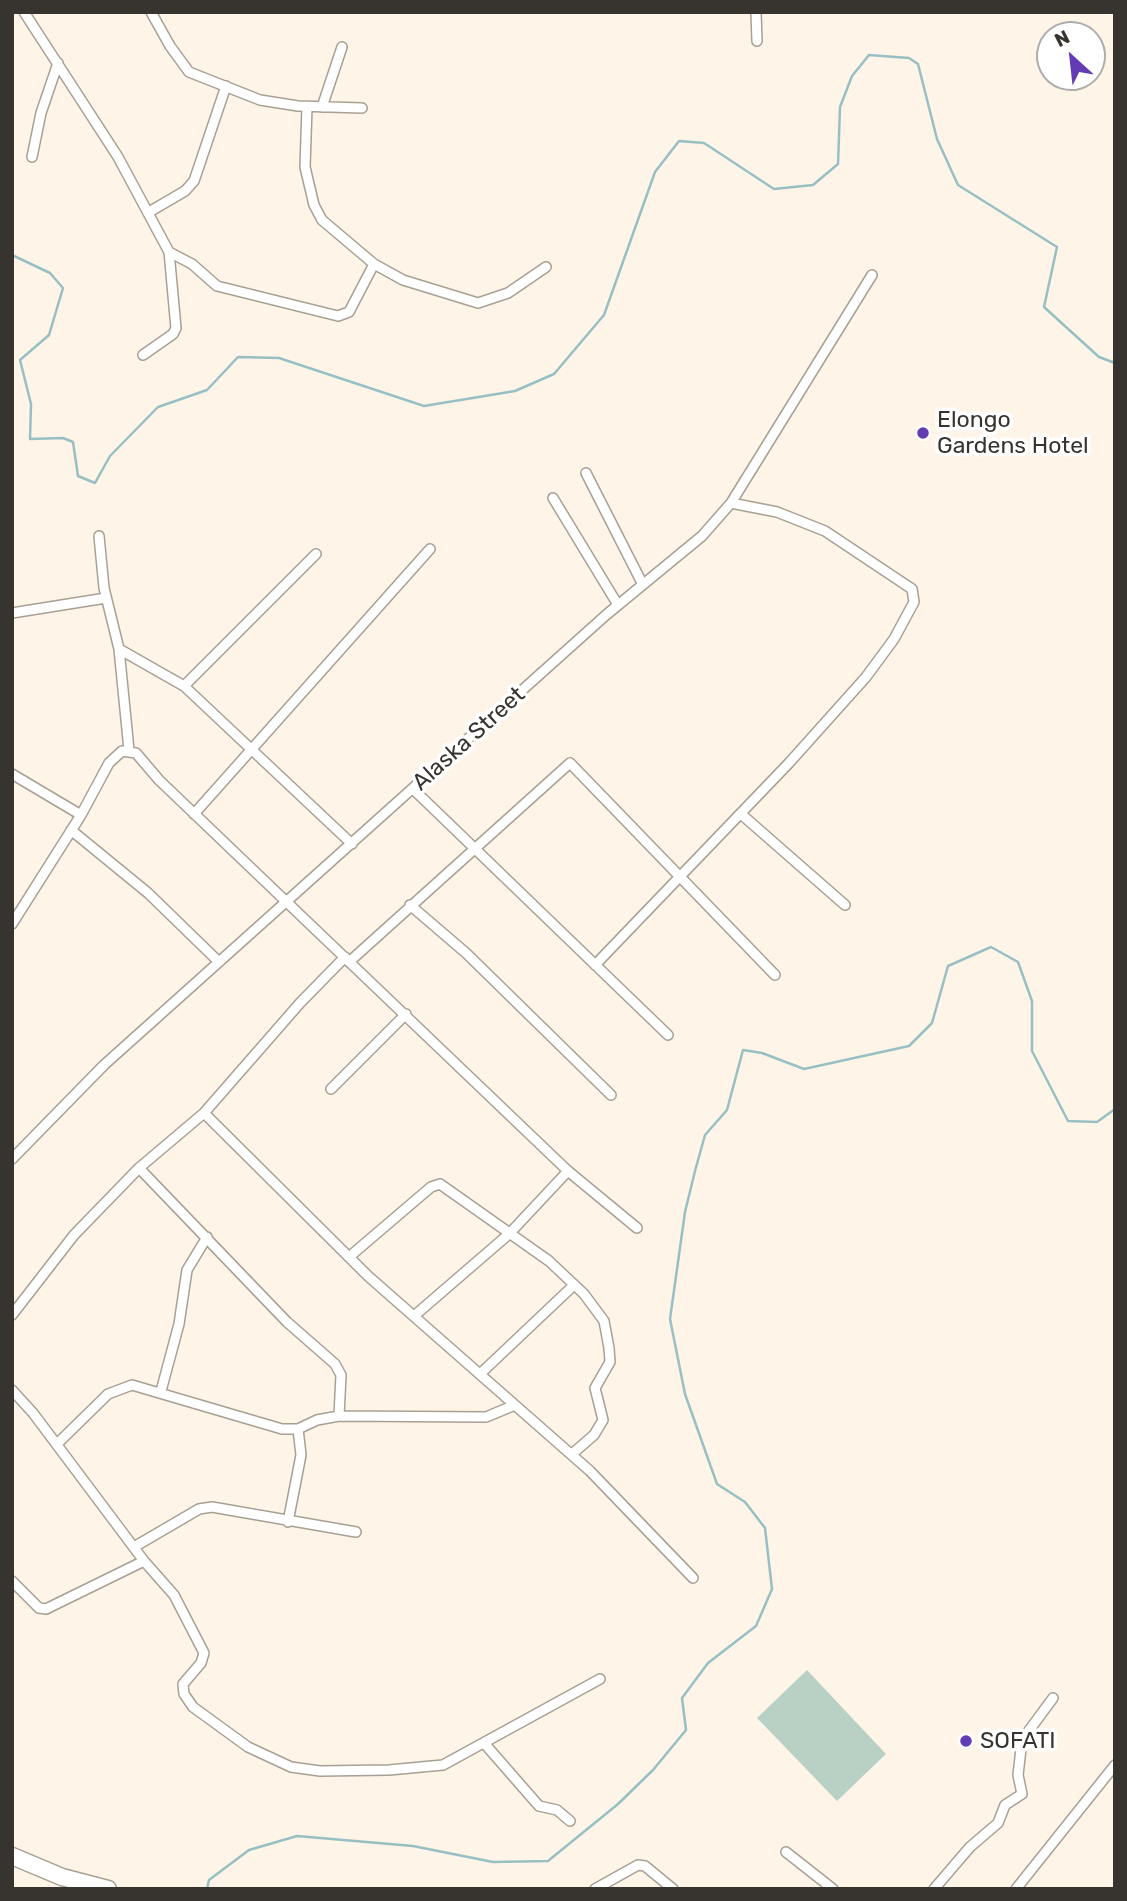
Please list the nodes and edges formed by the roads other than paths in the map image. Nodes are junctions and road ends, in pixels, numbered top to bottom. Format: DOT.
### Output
graph roads {
  1 [pos="24,12"];
  2 [pos="151,12"];
  3 [pos="756,12"];
  4 [pos="757,41"];
  5 [pos="342,47"];
  6 [pos="58,63"];
  7 [pos="226,86"];
  8 [pos="307,107"];
  9 [pos="322,107"];
  10 [pos="362,108"];
  11 [pos="32,157"];
  12 [pos="149,212"];
  13 [pos="169,252"];
  14 [pos="374,264"];
  15 [pos="546,267"];
  16 [pos="873,275"];
  17 [pos="143,355"];
  18 [pos="586,473"];
  19 [pos="553,498"];
  20 [pos="731,503"];
  21 [pos="99,536"];
  22 [pos="430,549"];
  23 [pos="316,554"];
  24 [pos="642,583"];
  25 [pos="106,598"];
  26 [pos="618,605"];
  27 [pos="12,613"];
  28 [pos="119,649"];
  29 [pos="184,686"];
  30 [pos="253,748"];
  31 [pos="129,750"];
  32 [pos="12,774"];
  33 [pos="413,789"];
  34 [pos="194,814"];
  35 [pos="741,814"];
  36 [pos="81,815"];
  37 [pos="71,830"];
  38 [pos="352,844"];
  39 [pos="474,849"];
  40 [pos="680,875"];
  41 [pos="287,902"];
  42 [pos="410,905"];
  43 [pos="845,905"];
  44 [pos="12,924"];
  45 [pos="347,959"];
  46 [pos="219,962"];
  47 [pos="595,965"];
  48 [pos="775,975"];
  49 [pos="406,1014"];
  50 [pos="668,1035"];
  51 [pos="331,1090"];
  52 [pos="611,1095"];
  53 [pos="204,1113"];
  54 [pos="12,1159"];
  55 [pos="139,1168"];
  56 [pos="568,1171"];
  57 [pos="637,1228"];
  58 [pos="509,1234"];
  59 [pos="207,1237"];
  60 [pos="349,1257"];
  61 [pos="574,1285"];
  62 [pos="12,1315"];
  63 [pos="414,1316"];
  64 [pos="480,1374"];
  65 [pos="12,1390"];
  66 [pos="161,1391"];
  67 [pos="515,1405"];
  68 [pos="340,1416"];
  69 [pos="298,1429"];
  70 [pos="57,1444"];
  71 [pos="572,1454"];
  72 [pos="288,1521"];
  73 [pos="356,1532"];
  74 [pos="134,1547"];
  75 [pos="144,1561"];
  76 [pos="692,1578"];
  77 [pos="12,1581"];
  78 [pos="600,1679"];
  79 [pos="1053,1698"];
  80 [pos="484,1744"];
  81 [pos="1115,1765"];
  82 [pos="570,1821"];
  83 [pos="786,1852"];
  84 [pos="12,1856"];
  85 [pos="12,1865"];
  86 [pos="77,1889"];
  87 [pos="108,1889"];
  88 [pos="595,1889"];
  89 [pos="673,1889"];
  90 [pos="833,1889"];
  91 [pos="934,1889"];
  92 [pos="1016,1889"];
  1 -- 6 [label="street"];
  2 -- 7 [label="street"];
  3 -- 4 [label="street"];
  5 -- 9 [label="street"];
  6 -- 11 [label="street"];
  6 -- 12 [label="street"];
  7 -- 8 [label="street"];
  7 -- 12 [label="street"];
  8 -- 9 [label="street"];
  8 -- 14 [label="street"];
  9 -- 10 [label="street"];
  12 -- 13 [label="street"];
  13 -- 14 [label="street"];
  13 -- 17 [label="street"];
  14 -- 15 [label="street"];
  16 -- 20 [label="street, Alaska Street"];
  18 -- 24 [label="street"];
  19 -- 26 [label="street"];
  20 -- 24 [label="street, Alaska Street"];
  20 -- 35 [label="street"];
  21 -- 25 [label="street"];
  22 -- 30 [label="street"];
  23 -- 29 [label="street"];
  24 -- 26 [label="street, Alaska Street"];
  25 -- 27 [label="street"];
  25 -- 28 [label="street"];
  26 -- 33 [label="street, Alaska Street"];
  28 -- 29 [label="street"];
  28 -- 31 [label="street"];
  29 -- 30 [label="street"];
  30 -- 34 [label="street"];
  30 -- 38 [label="street"];
  31 -- 34 [label="street"];
  31 -- 36 [label="street"];
  32 -- 36 [label="street"];
  33 -- 38 [label="street, Alaska Street"];
  33 -- 39 [label="street"];
  34 -- 41 [label="street"];
  35 -- 40 [label="street"];
  35 -- 43 [label="street"];
  36 -- 37 [label="street"];
  37 -- 44 [label="street"];
  37 -- 46 [label="street"];
  38 -- 41 [label="street, Alaska Street"];
  39 -- 40 [label="street"];
  39 -- 42 [label="street"];
  39 -- 47 [label="street"];
  40 -- 47 [label="street"];
  40 -- 48 [label="street"];
  41 -- 45 [label="street"];
  41 -- 46 [label="street, Alaska Street"];
  42 -- 45 [label="street"];
  42 -- 52 [label="street"];
  45 -- 49 [label="street"];
  45 -- 53 [label="street"];
  46 -- 54 [label="street, Alaska Street"];
  47 -- 50 [label="street"];
  49 -- 51 [label="street"];
  49 -- 56 [label="street"];
  53 -- 55 [label="street"];
  53 -- 60 [label="street"];
  55 -- 59 [label="street"];
  55 -- 62 [label="street"];
  56 -- 57 [label="street"];
  56 -- 58 [label="street"];
  58 -- 60 [label="street"];
  58 -- 61 [label="street"];
  58 -- 63 [label="street"];
  59 -- 66 [label="street"];
  59 -- 68 [label="street"];
  60 -- 63 [label="street"];
  61 -- 64 [label="street"];
  61 -- 71 [label="street"];
  63 -- 64 [label="street"];
  64 -- 67 [label="street"];
  65 -- 70 [label="street"];
  66 -- 69 [label="street"];
  66 -- 70 [label="street"];
  67 -- 68 [label="street"];
  67 -- 71 [label="street"];
  68 -- 69 [label="street"];
  69 -- 72 [label="street"];
  70 -- 74 [label="street"];
  71 -- 76 [label="street"];
  72 -- 73 [label="street"];
  72 -- 74 [label="street"];
  74 -- 75 [label="street"];
  75 -- 77 [label="street"];
  75 -- 80 [label="street"];
  78 -- 80 [label="street"];
  79 -- 91 [label="street"];
  80 -- 82 [label="street"];
  81 -- 92 [label="street"];
  83 -- 90 [label="street"];
  84 -- 87 [label="highway"];
  85 -- 86 [label="highway"];
  88 -- 89 [label="street"];
}
